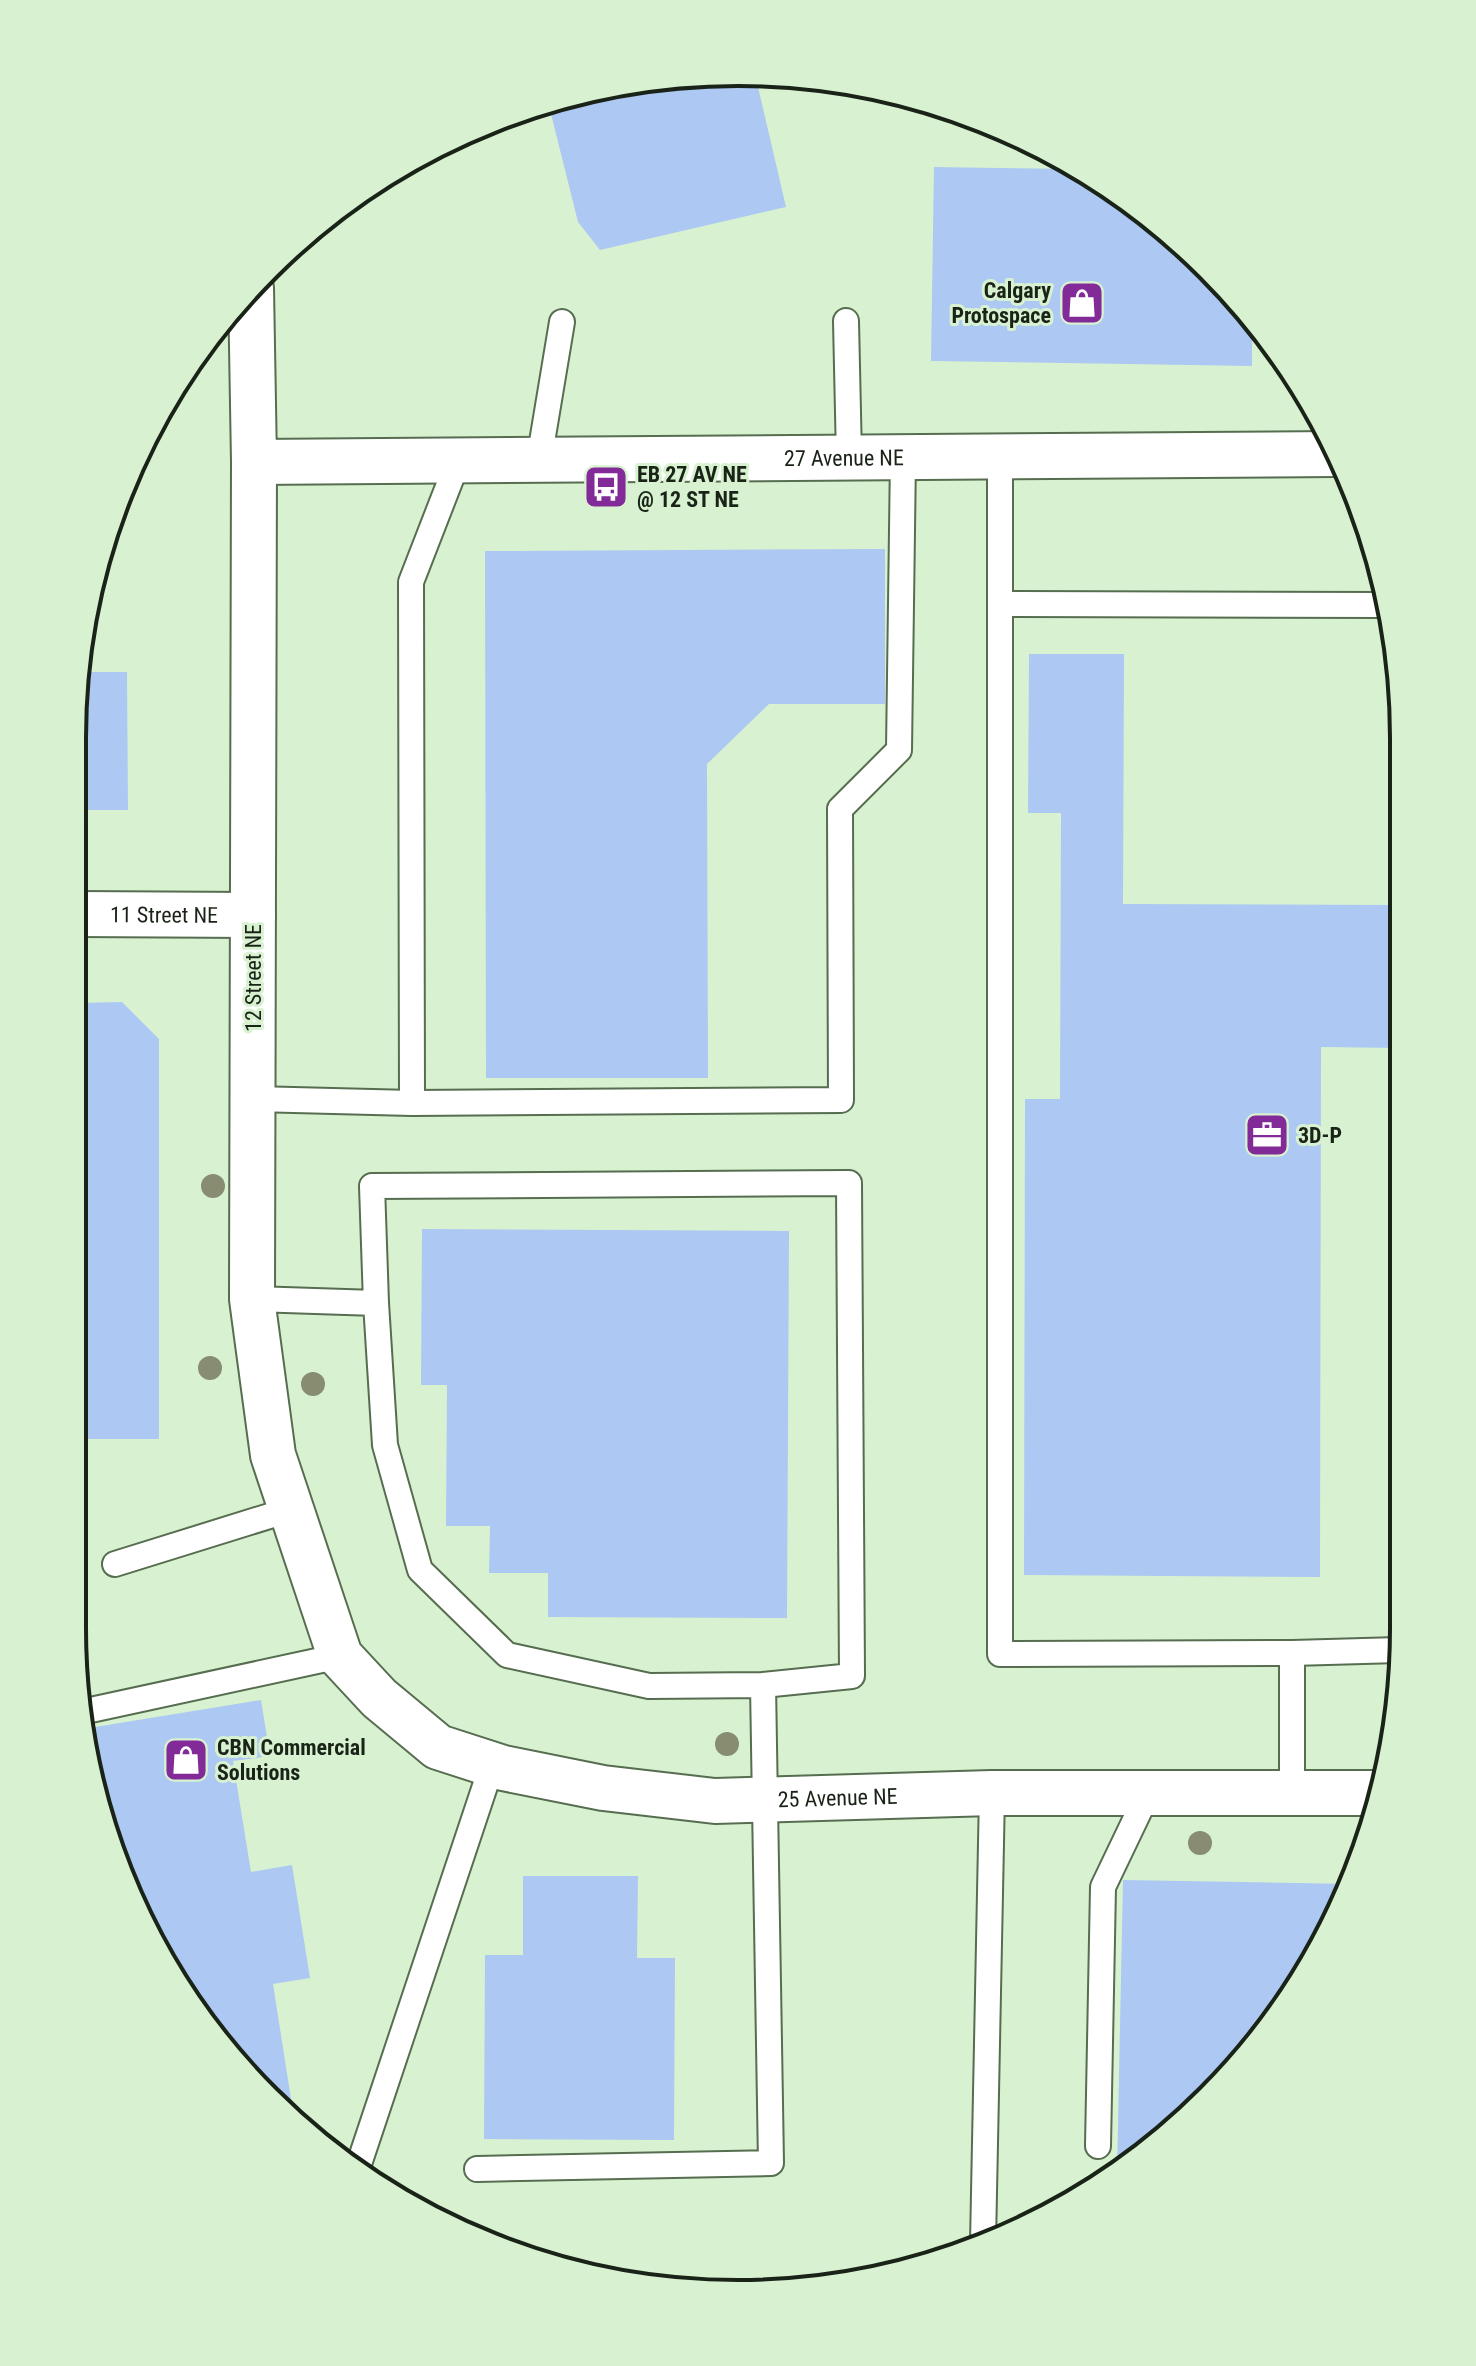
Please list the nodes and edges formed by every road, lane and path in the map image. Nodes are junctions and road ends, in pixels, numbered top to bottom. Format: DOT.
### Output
graph roads {
  1 [pos="251,304"];
  2 [pos="846,321"];
  3 [pos="562,322"];
  4 [pos="1325,454"];
  5 [pos="903,457"];
  6 [pos="1000,457"];
  7 [pos="849,458"];
  8 [pos="539,460"];
  9 [pos="458,461"];
  10 [pos="254,462"];
  11 [pos="1000,604"];
  12 [pos="1376,605"];
  13 [pos="86,914"];
  14 [pos="253,915"];
  15 [pos="252,1099"];
  16 [pos="412,1103"];
  17 [pos="252,1299"];
  18 [pos="376,1303"];
  19 [pos="292,1509"];
  20 [pos="115,1564"];
  21 [pos="1389,1650"];
  22 [pos="1292,1653"];
  23 [pos="340,1656"];
  24 [pos="763,1685"];
  25 [pos="92,1710"];
  26 [pos="492,1765"];
  27 [pos="992,1793"];
  28 [pos="1148,1793"];
  29 [pos="1292,1793"];
  30 [pos="1369,1793"];
  31 [pos="764,1800"];
  32 [pos="1098,2146"];
  33 [pos="361,2159"];
  34 [pos="477,2169"];
  35 [pos="983,2232"];
  1 -- 10 [label="street, 12 Street NE"];
  2 -- 7 [label="lane"];
  3 -- 8 [label="lane"];
  4 -- 6 [label="street, 27 Avenue NE"];
  5 -- 6 [label="street, 27 Avenue NE"];
  5 -- 7 [label="street, 27 Avenue NE"];
  5 -- 16 [label="lane"];
  6 -- 11 [label="lane"];
  7 -- 8 [label="street, 27 Avenue NE"];
  8 -- 9 [label="street, 27 Avenue NE"];
  9 -- 10 [label="street, 27 Avenue NE"];
  9 -- 16 [label="lane"];
  10 -- 14 [label="street, 12 Street NE"];
  11 -- 12 [label="lane"];
  11 -- 22 [label="lane"];
  13 -- 14 [label="street, 11 Street NE"];
  14 -- 15 [label="street, 12 Street NE"];
  15 -- 16 [label="lane"];
  15 -- 17 [label="street, 12 Street NE"];
  17 -- 18 [label="lane"];
  17 -- 19 [label="street, 12 Street NE"];
  18 -- 24 [label="lane"];
  18 -- 24 [label="lane"];
  19 -- 20 [label="lane"];
  19 -- 23 [label="street, 12 Street NE"];
  21 -- 22 [label="lane"];
  22 -- 29 [label="lane"];
  23 -- 25 [label="lane"];
  23 -- 26 [label="street, 25 Avenue NE"];
  24 -- 31 [label="lane"];
  26 -- 31 [label="street, 25 Avenue NE"];
  26 -- 33 [label="lane"];
  27 -- 28 [label="street, 25 Avenue NE"];
  27 -- 31 [label="street, 25 Avenue NE"];
  27 -- 35 [label="lane"];
  28 -- 29 [label="street, 25 Avenue NE"];
  28 -- 32 [label="lane"];
  29 -- 30 [label="street, 25 Avenue NE"];
  31 -- 34 [label="lane"];
}
